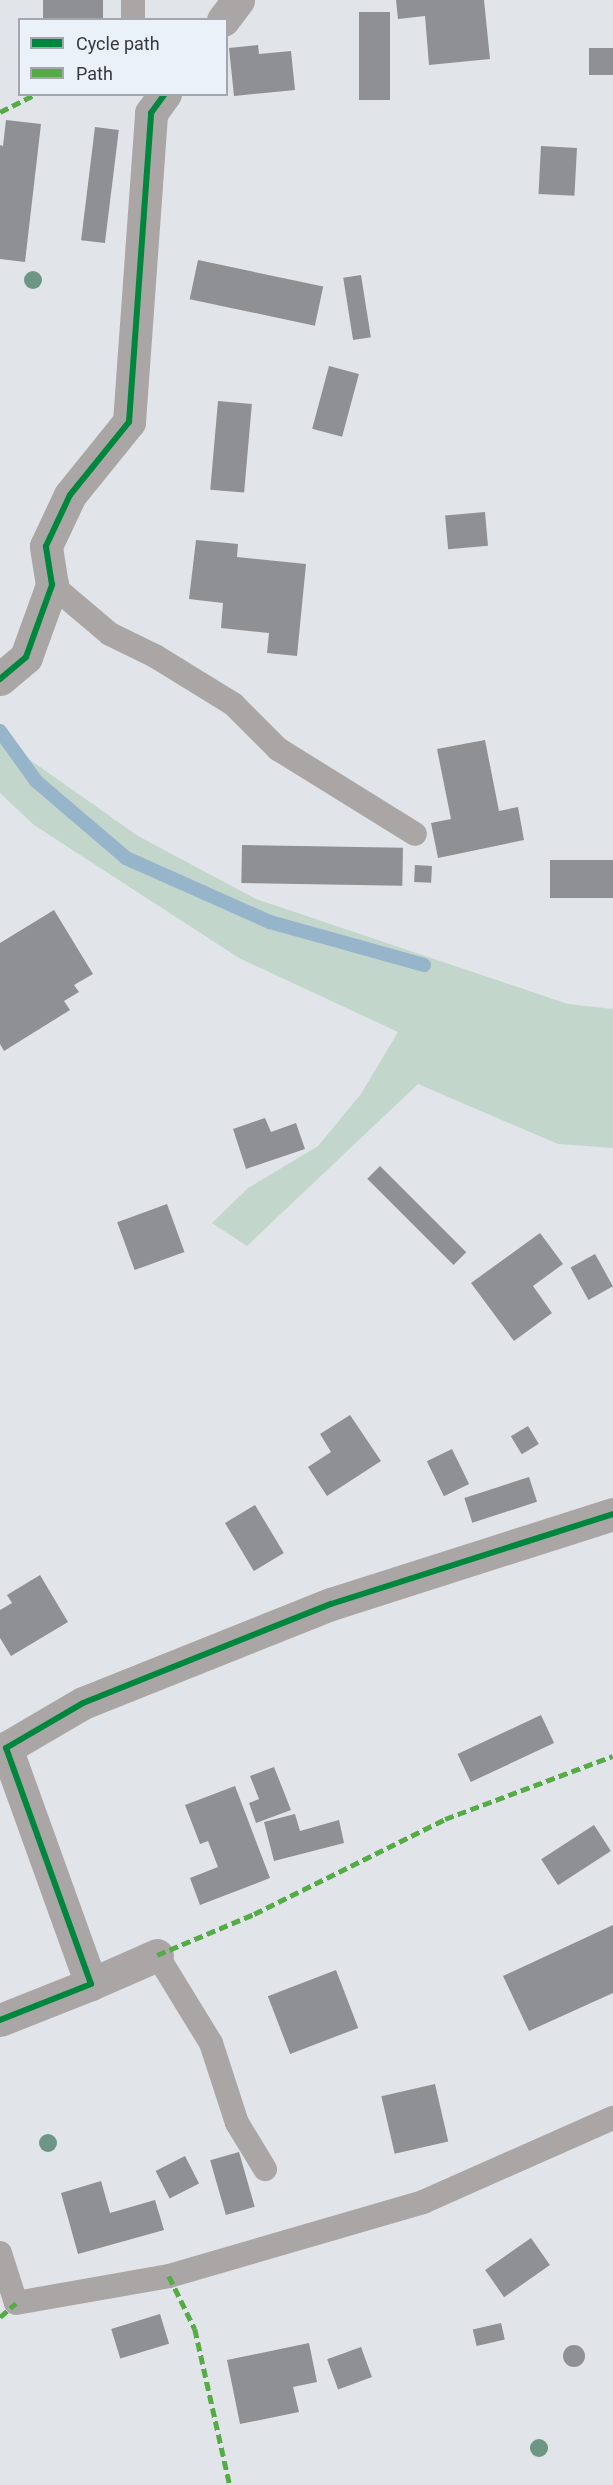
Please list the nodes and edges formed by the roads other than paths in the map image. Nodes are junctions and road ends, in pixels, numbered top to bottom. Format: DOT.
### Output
graph roads {
  1 [pos="133,0"];
  2 [pos="238,0"];
  3 [pos="133,18"];
  4 [pos="224,18"];
  5 [pos="154,101"];
  6 [pos="52,585"];
  7 [pos="0,679"];
  8 [pos="415,834"];
  9 [pos="613,1514"];
  10 [pos="3,1745"];
  11 [pos="157,1955"];
  12 [pos="91,1984"];
  13 [pos="0,2020"];
  14 [pos="613,2118"];
  15 [pos="265,2169"];
  16 [pos="0,2253"];
  1 -- 3 [label="lane"];
  2 -- 4 [label="street"];
  5 -- 6 [label="street"];
  6 -- 7 [label="street"];
  6 -- 8 [label="lane"];
  9 -- 10 [label="street"];
  10 -- 12 [label="street"];
  11 -- 12 [label="street"];
  11 -- 15 [label="lane"];
  12 -- 13 [label="street"];
  14 -- 16 [label="lane"];
}
